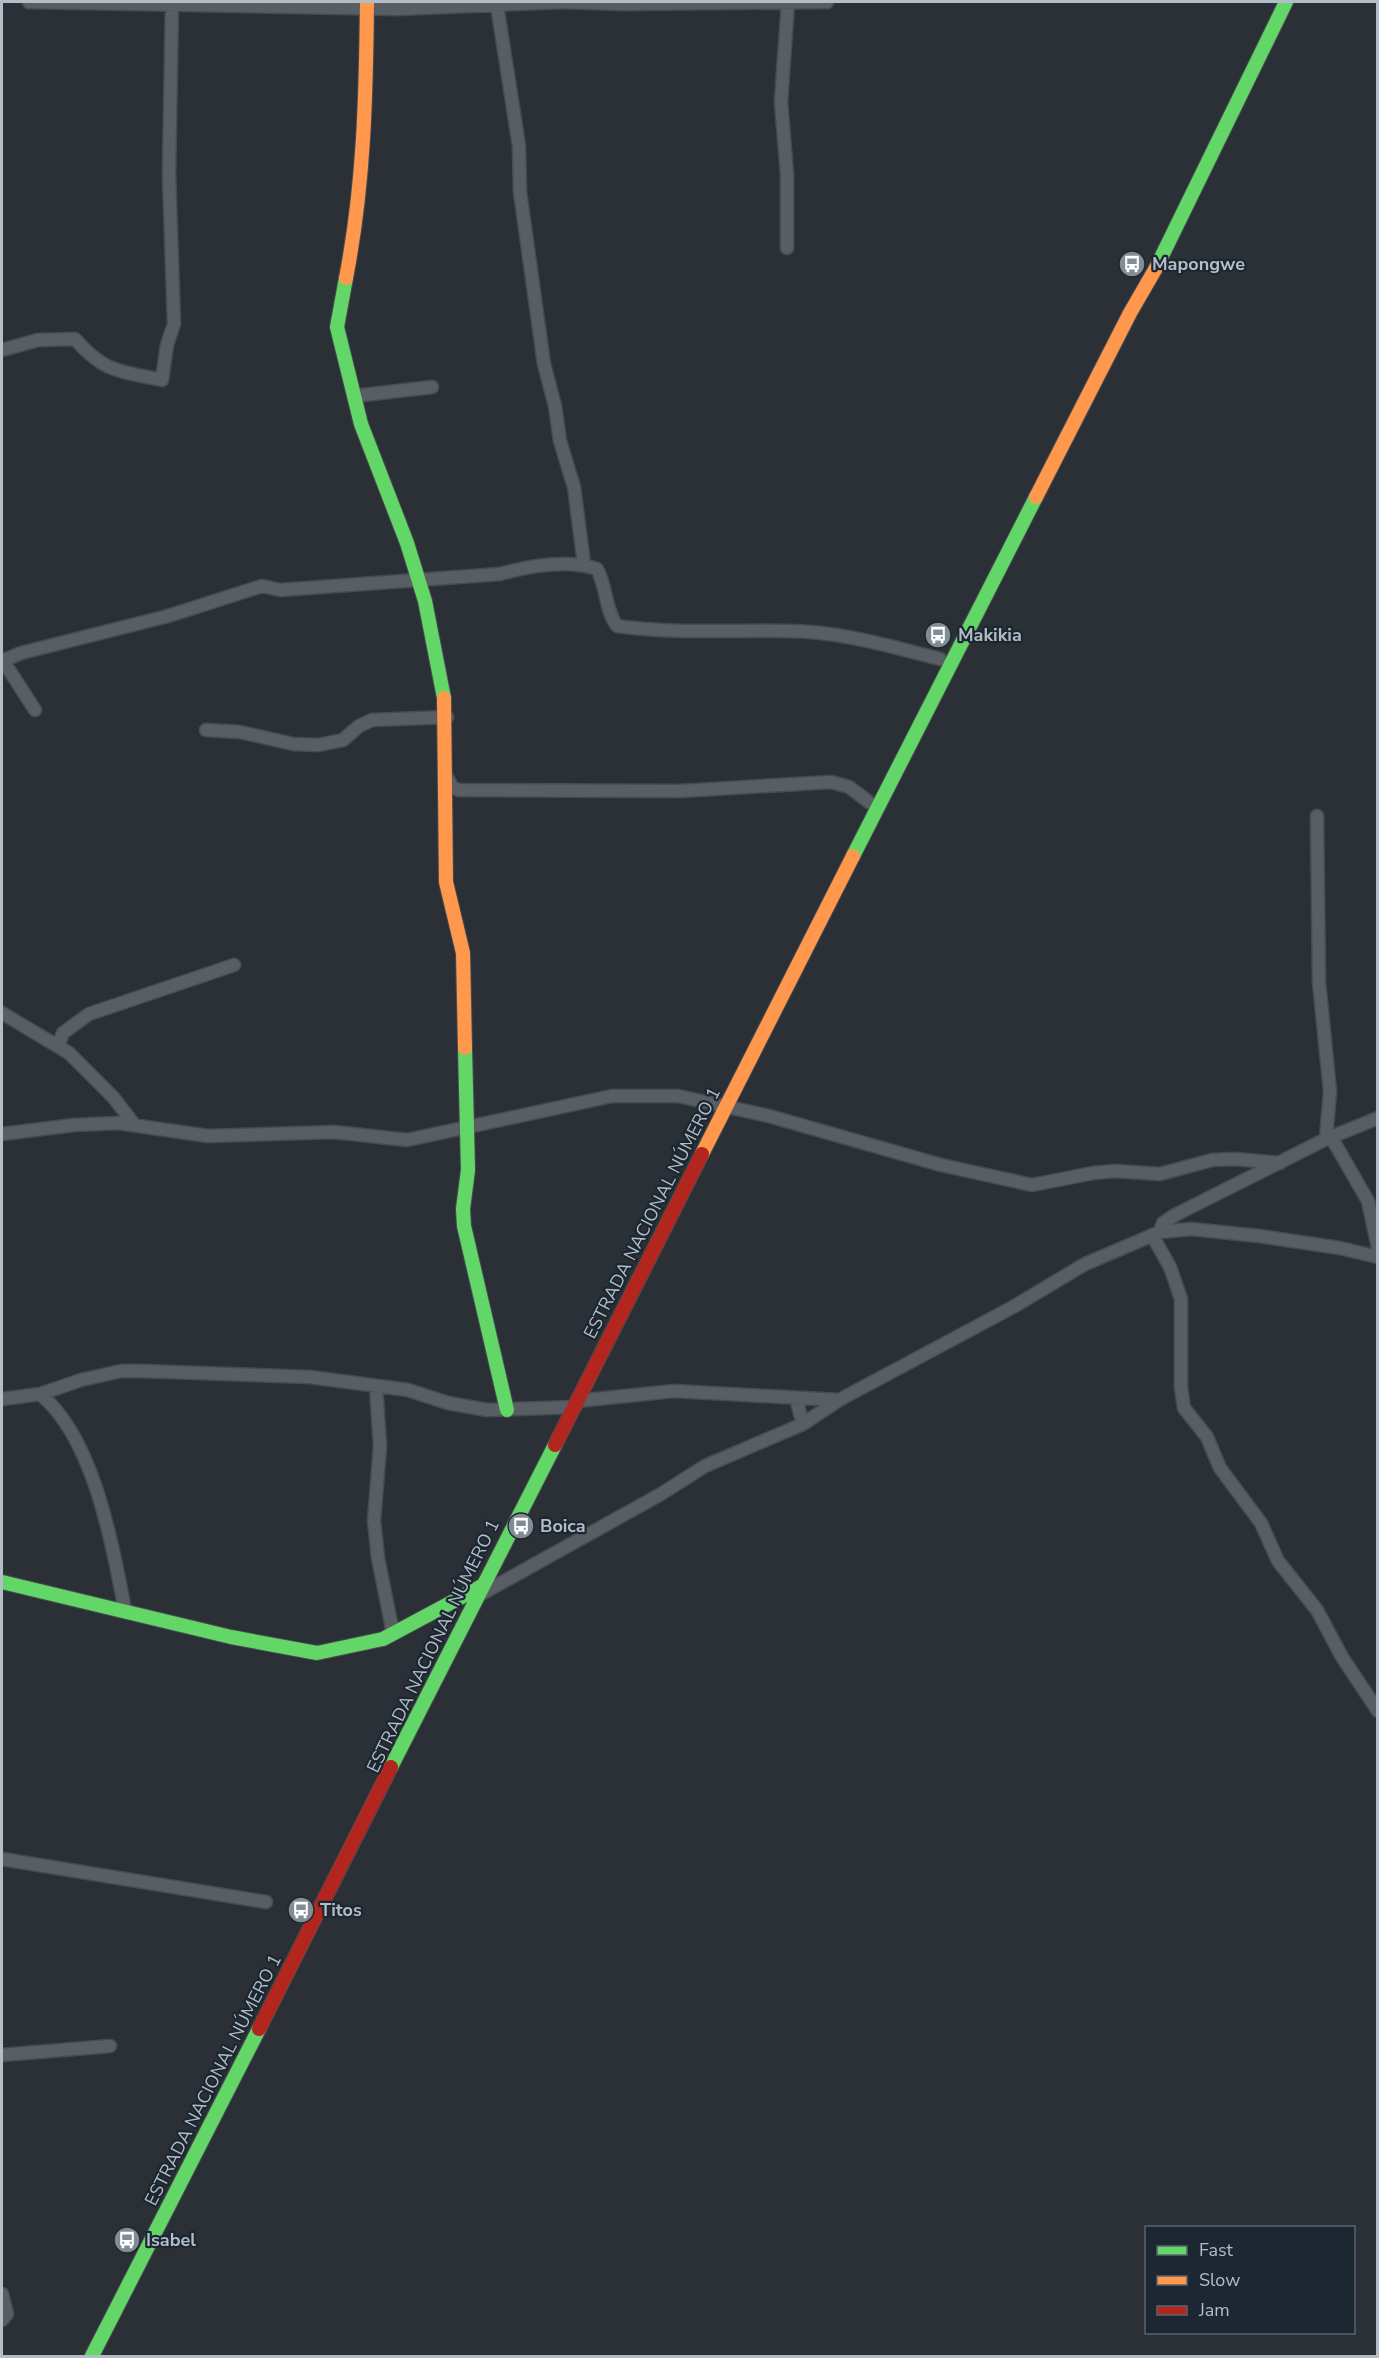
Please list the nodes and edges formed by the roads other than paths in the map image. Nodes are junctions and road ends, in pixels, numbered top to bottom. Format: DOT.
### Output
graph roads {
  1 [pos="29,2"];
  2 [pos="57,2"];
  3 [pos="788,2"];
  4 [pos="827,2"];
  5 [pos="1286,2"];
  6 [pos="172,4"];
  7 [pos="489,4"];
  8 [pos="367,5"];
  9 [pos="787,248"];
  10 [pos="2,350"];
  11 [pos="432,387"];
  12 [pos="354,396"];
  13 [pos="584,564"];
  14 [pos="419,580"];
  15 [pos="940,659"];
  16 [pos="2,660"];
  17 [pos="35,710"];
  18 [pos="447,717"];
  19 [pos="206,730"];
  20 [pos="446,774"];
  21 [pos="869,802"];
  22 [pos="1317,816"];
  23 [pos="234,965"];
  24 [pos="2,1013"];
  25 [pos="58,1046"];
  26 [pos="727,1106"];
  27 [pos="1377,1118"];
  28 [pos="134,1124"];
  29 [pos="466,1128"];
  30 [pos="2,1134"];
  31 [pos="1328,1138"];
  32 [pos="1280,1163"];
  33 [pos="1156,1234"];
  34 [pos="1377,1248"];
  35 [pos="1377,1257"];
  36 [pos="376,1387"];
  37 [pos="40,1394"];
  38 [pos="2,1399"];
  39 [pos="796,1399"];
  40 [pos="839,1400"];
  41 [pos="576,1404"];
  42 [pos="507,1410"];
  43 [pos="803,1424"];
  44 [pos="2,1582"];
  45 [pos="479,1591"];
  46 [pos="125,1610"];
  47 [pos="393,1633"];
  48 [pos="1377,1711"];
  49 [pos="2,1859"];
  50 [pos="266,1902"];
  51 [pos="110,2046"];
  52 [pos="2,2055"];
  53 [pos="2,2294"];
  54 [pos="2,2320"];
  55 [pos="92,2356"];
  1 -- 2 [label="street"];
  2 -- 6 [label="street"];
  3 -- 4 [label="street"];
  3 -- 7 [label="street"];
  3 -- 9 [label="street"];
  5 -- 26 [label="main road, ESTRADA NACIONAL NÚMERO 1"];
  6 -- 8 [label="street"];
  6 -- 10 [label="street"];
  7 -- 8 [label="street"];
  7 -- 13 [label="street"];
  8 -- 12 [label="main road"];
  11 -- 12 [label="street"];
  12 -- 14 [label="main road"];
  13 -- 14 [label="street"];
  13 -- 15 [label="street"];
  14 -- 16 [label="street"];
  14 -- 18 [label="main road"];
  16 -- 17 [label="street"];
  18 -- 19 [label="street"];
  18 -- 20 [label="main road"];
  20 -- 21 [label="street"];
  20 -- 29 [label="main road"];
  22 -- 31 [label="street"];
  23 -- 25 [label="street"];
  24 -- 25 [label="street"];
  25 -- 28 [label="street"];
  26 -- 29 [label="street"];
  26 -- 32 [label="street"];
  26 -- 41 [label="main road, ESTRADA NACIONAL NÚMERO 1"];
  27 -- 31 [label="street"];
  28 -- 29 [label="street"];
  28 -- 30 [label="street"];
  29 -- 42 [label="main road"];
  31 -- 32 [label="street"];
  31 -- 34 [label="street"];
  32 -- 33 [label="street"];
  33 -- 35 [label="street"];
  33 -- 40 [label="street"];
  33 -- 48 [label="street"];
  36 -- 37 [label="street"];
  36 -- 42 [label="street"];
  36 -- 47 [label="street"];
  37 -- 38 [label="street"];
  37 -- 46 [label="street"];
  39 -- 40 [label="street"];
  39 -- 41 [label="street"];
  39 -- 43 [label="street"];
  40 -- 43 [label="street"];
  41 -- 42 [label="street"];
  41 -- 45 [label="main road, ESTRADA NACIONAL NÚMERO 1"];
  43 -- 45 [label="street"];
  44 -- 46 [label="main road"];
  45 -- 47 [label="main road"];
  45 -- 55 [label="main road, ESTRADA NACIONAL NÚMERO 1"];
  46 -- 47 [label="main road"];
  49 -- 50 [label="street"];
  51 -- 52 [label="street"];
  53 -- 54 [label="street"];
}
